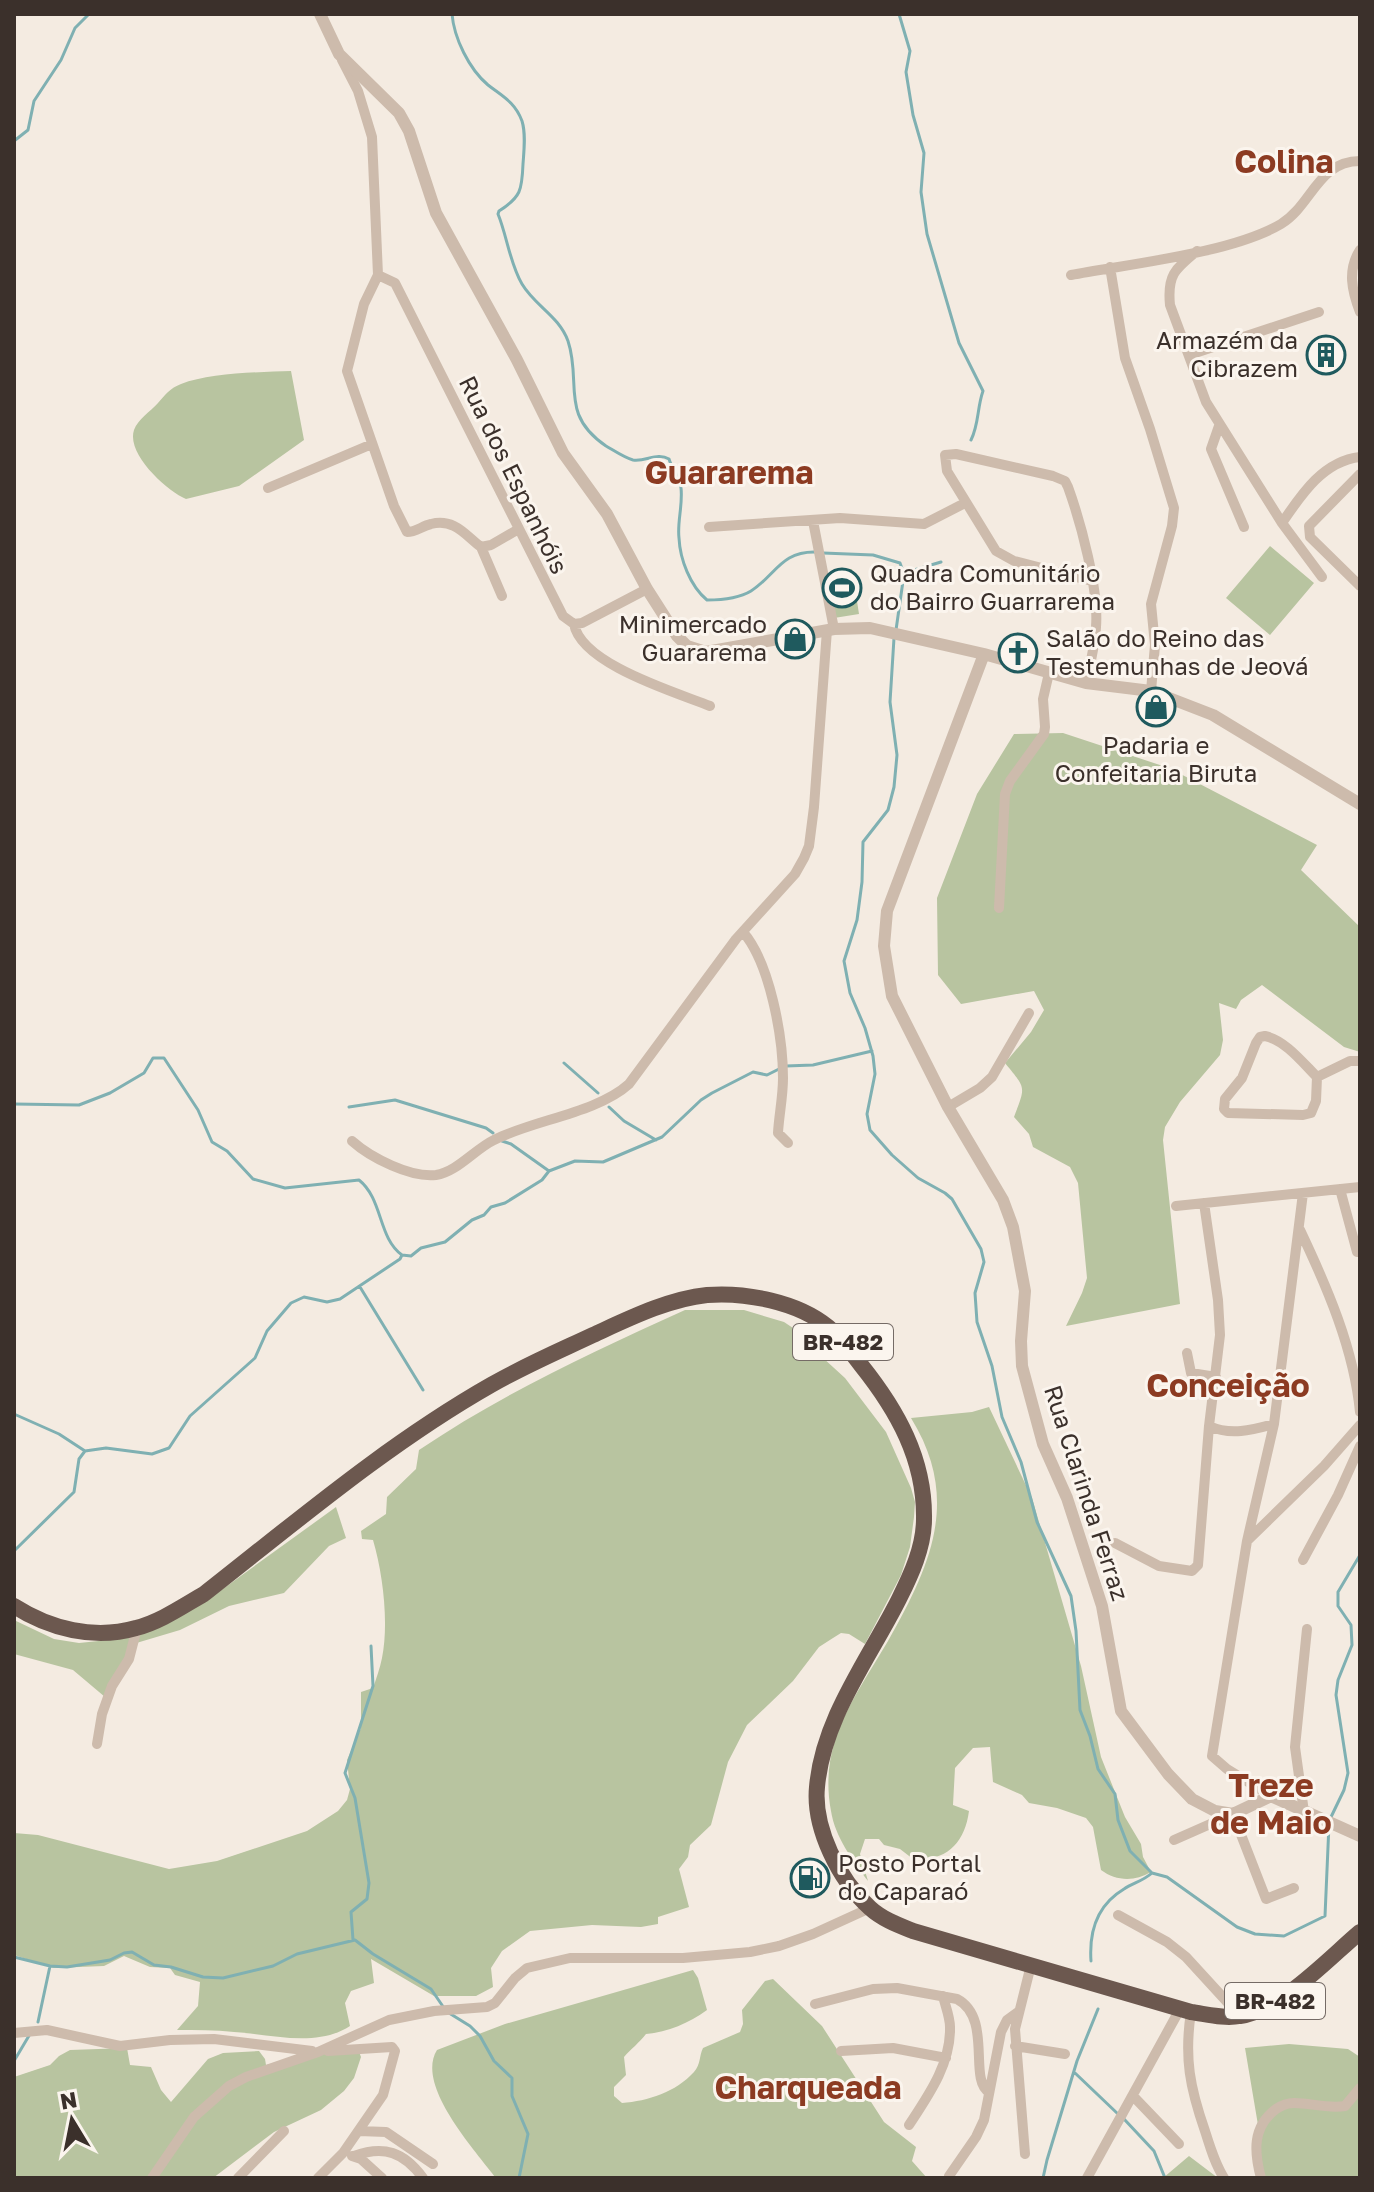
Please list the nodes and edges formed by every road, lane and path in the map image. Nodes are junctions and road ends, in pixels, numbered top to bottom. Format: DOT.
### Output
graph roads {
  1 [pos="320,14"];
  2 [pos="339,54"];
  3 [pos="1360,161"];
  4 [pos="1360,250"];
  5 [pos="1197,251"];
  6 [pos="1110,267"];
  7 [pos="378,275"];
  8 [pos="1071,275"];
  9 [pos="1319,312"];
  10 [pos="1360,312"];
  11 [pos="1189,355"];
  12 [pos="1219,426"];
  13 [pos="372,444"];
  14 [pos="1360,457"];
  15 [pos="1360,474"];
  16 [pos="268,488"];
  17 [pos="965,503"];
  18 [pos="813,521"];
  19 [pos="1282,523"];
  20 [pos="709,527"];
  21 [pos="1244,527"];
  22 [pos="517,530"];
  23 [pos="481,547"];
  24 [pos="1322,577"];
  25 [pos="1092,581"];
  26 [pos="1360,586"];
  27 [pos="647,589"];
  28 [pos="502,596"];
  29 [pos="574,624"];
  30 [pos="830,629"];
  31 [pos="984,654"];
  32 [pos="1049,673"];
  33 [pos="1086,683"];
  34 [pos="1151,691"];
  35 [pos="710,706"];
  36 [pos="1360,804"];
  37 [pos="999,908"];
  38 [pos="743,932"];
  39 [pos="1029,1013"];
  40 [pos="1360,1061"];
  41 [pos="1317,1077"];
  42 [pos="948,1107"];
  43 [pos="352,1141"];
  44 [pos="788,1143"];
  45 [pos="1360,1187"];
  46 [pos="1340,1189"];
  47 [pos="1303,1193"];
  48 [pos="1204,1203"];
  49 [pos="1176,1206"];
  50 [pos="1299,1228"];
  51 [pos="1357,1252"];
  52 [pos="1187,1353"];
  53 [pos="1216,1377"];
  54 [pos="1360,1412"];
  55 [pos="1274,1424"];
  56 [pos="1360,1425"];
  57 [pos="1209,1426"];
  58 [pos="1360,1446"];
  59 [pos="1247,1541"];
  60 [pos="1115,1543"];
  61 [pos="1303,1560"];
  62 [pos="14,1606"];
  63 [pos="137,1628"];
  64 [pos="1307,1629"];
  65 [pos="97,1744"];
  66 [pos="1271,1796"];
  67 [pos="1304,1812"];
  68 [pos="1233,1814"];
  69 [pos="1360,1836"];
  70 [pos="1174,1840"];
  71 [pos="1294,1888"];
  72 [pos="870,1908"];
  73 [pos="1118,1915"];
  74 [pos="1360,1932"];
  75 [pos="1031,1965"];
  76 [pos="943,1996"];
  77 [pos="815,2004"];
  78 [pos="1180,2009"];
  79 [pos="1018,2012"];
  80 [pos="1240,2016"];
  81 [pos="14,2033"];
  82 [pos="1015,2046"];
  83 [pos="841,2051"];
  84 [pos="318,2052"];
  85 [pos="1065,2054"];
  86 [pos="946,2058"];
  87 [pos="1360,2088"];
  88 [pos="989,2092"];
  89 [pos="1134,2097"];
  90 [pos="909,2125"];
  91 [pos="284,2131"];
  92 [pos="359,2131"];
  93 [pos="1179,2144"];
  94 [pos="1025,2154"];
  95 [pos="348,2155"];
  96 [pos="433,2164"];
  97 [pos="949,2176"];
  98 [pos="152,2178"];
  99 [pos="238,2178"];
  100 [pos="318,2178"];
  101 [pos="382,2178"];
  102 [pos="423,2178"];
  103 [pos="1087,2178"];
  104 [pos="1224,2178"];
  105 [pos="1261,2178"];
  1 -- 2 [label="street"];
  2 -- 7 [label="street"];
  2 -- 27 [label="street"];
  3 -- 5 [label="street"];
  4 -- 10 [label="street"];
  5 -- 6 [label="street"];
  5 -- 11 [label="street"];
  6 -- 8 [label="street"];
  6 -- 34 [label="street"];
  7 -- 13 [label="street"];
  7 -- 22 [label="street, Rua dos Espanhóis"];
  9 -- 11 [label="street"];
  11 -- 12 [label="street"];
  12 -- 19 [label="street"];
  12 -- 21 [label="street"];
  13 -- 16 [label="street"];
  13 -- 23 [label="street"];
  14 -- 19 [label="street"];
  15 -- 26 [label="street"];
  17 -- 18 [label="street"];
  17 -- 25 [label="street"];
  17 -- 25 [label="street"];
  18 -- 20 [label="street"];
  18 -- 30 [label="street"];
  19 -- 24 [label="street"];
  22 -- 23 [label="street"];
  22 -- 29 [label="street, Rua dos Espanhóis"];
  23 -- 28 [label="street"];
  25 -- 33 [label="street"];
  27 -- 29 [label="street"];
  27 -- 30 [label="street"];
  29 -- 35 [label="street, Rua dos Espanhóis"];
  30 -- 31 [label="street"];
  30 -- 38 [label="street"];
  31 -- 32 [label="street"];
  31 -- 42 [label="street, Rua Clarinda Ferraz"];
  32 -- 33 [label="street"];
  32 -- 37 [label="street"];
  33 -- 34 [label="street"];
  34 -- 36 [label="street"];
  38 -- 43 [label="street"];
  38 -- 44 [label="street"];
  39 -- 42 [label="street"];
  40 -- 41 [label="street"];
  41 -- 41 [label="street"];
  42 -- 68 [label="street, Rua Clarinda Ferraz"];
  45 -- 46 [label="street"];
  46 -- 47 [label="street"];
  46 -- 51 [label="street"];
  47 -- 48 [label="street"];
  47 -- 50 [label="street"];
  48 -- 49 [label="street"];
  48 -- 53 [label="street"];
  50 -- 54 [label="street"];
  50 -- 55 [label="street"];
  52 -- 53 [label="street"];
  53 -- 57 [label="street"];
  55 -- 57 [label="street"];
  55 -- 59 [label="street"];
  56 -- 59 [label="street"];
  57 -- 60 [label="street"];
  58 -- 61 [label="street"];
  59 -- 66 [label="street"];
  62 -- 63 [label="highway, BR-482"];
  63 -- 65 [label="street"];
  63 -- 72 [label="highway, BR-482"];
  64 -- 67 [label="street"];
  66 -- 67 [label="street"];
  66 -- 68 [label="street"];
  67 -- 69 [label="street"];
  68 -- 70 [label="street"];
  68 -- 71 [label="street"];
  72 -- 75 [label="highway, BR-482"];
  72 -- 84 [label="street"];
  73 -- 80 [label="street"];
  74 -- 80 [label="highway, BR-482"];
  75 -- 78 [label="highway, BR-482"];
  75 -- 79 [label="street"];
  76 -- 77 [label="street"];
  76 -- 86 [label="street"];
  76 -- 88 [label="street"];
  78 -- 80 [label="highway, BR-482"];
  78 -- 89 [label="street"];
  78 -- 104 [label="street"];
  79 -- 82 [label="street"];
  79 -- 88 [label="street"];
  81 -- 84 [label="street"];
  82 -- 85 [label="street"];
  82 -- 94 [label="street"];
  83 -- 86 [label="street"];
  84 -- 92 [label="street"];
  84 -- 98 [label="street"];
  86 -- 90 [label="street"];
  87 -- 105 [label="street"];
  88 -- 97 [label="street"];
  89 -- 93 [label="street"];
  89 -- 103 [label="street"];
  91 -- 99 [label="street"];
  92 -- 95 [label="street"];
  92 -- 96 [label="street"];
  95 -- 100 [label="street"];
  95 -- 101 [label="street"];
  95 -- 102 [label="street"];
}
